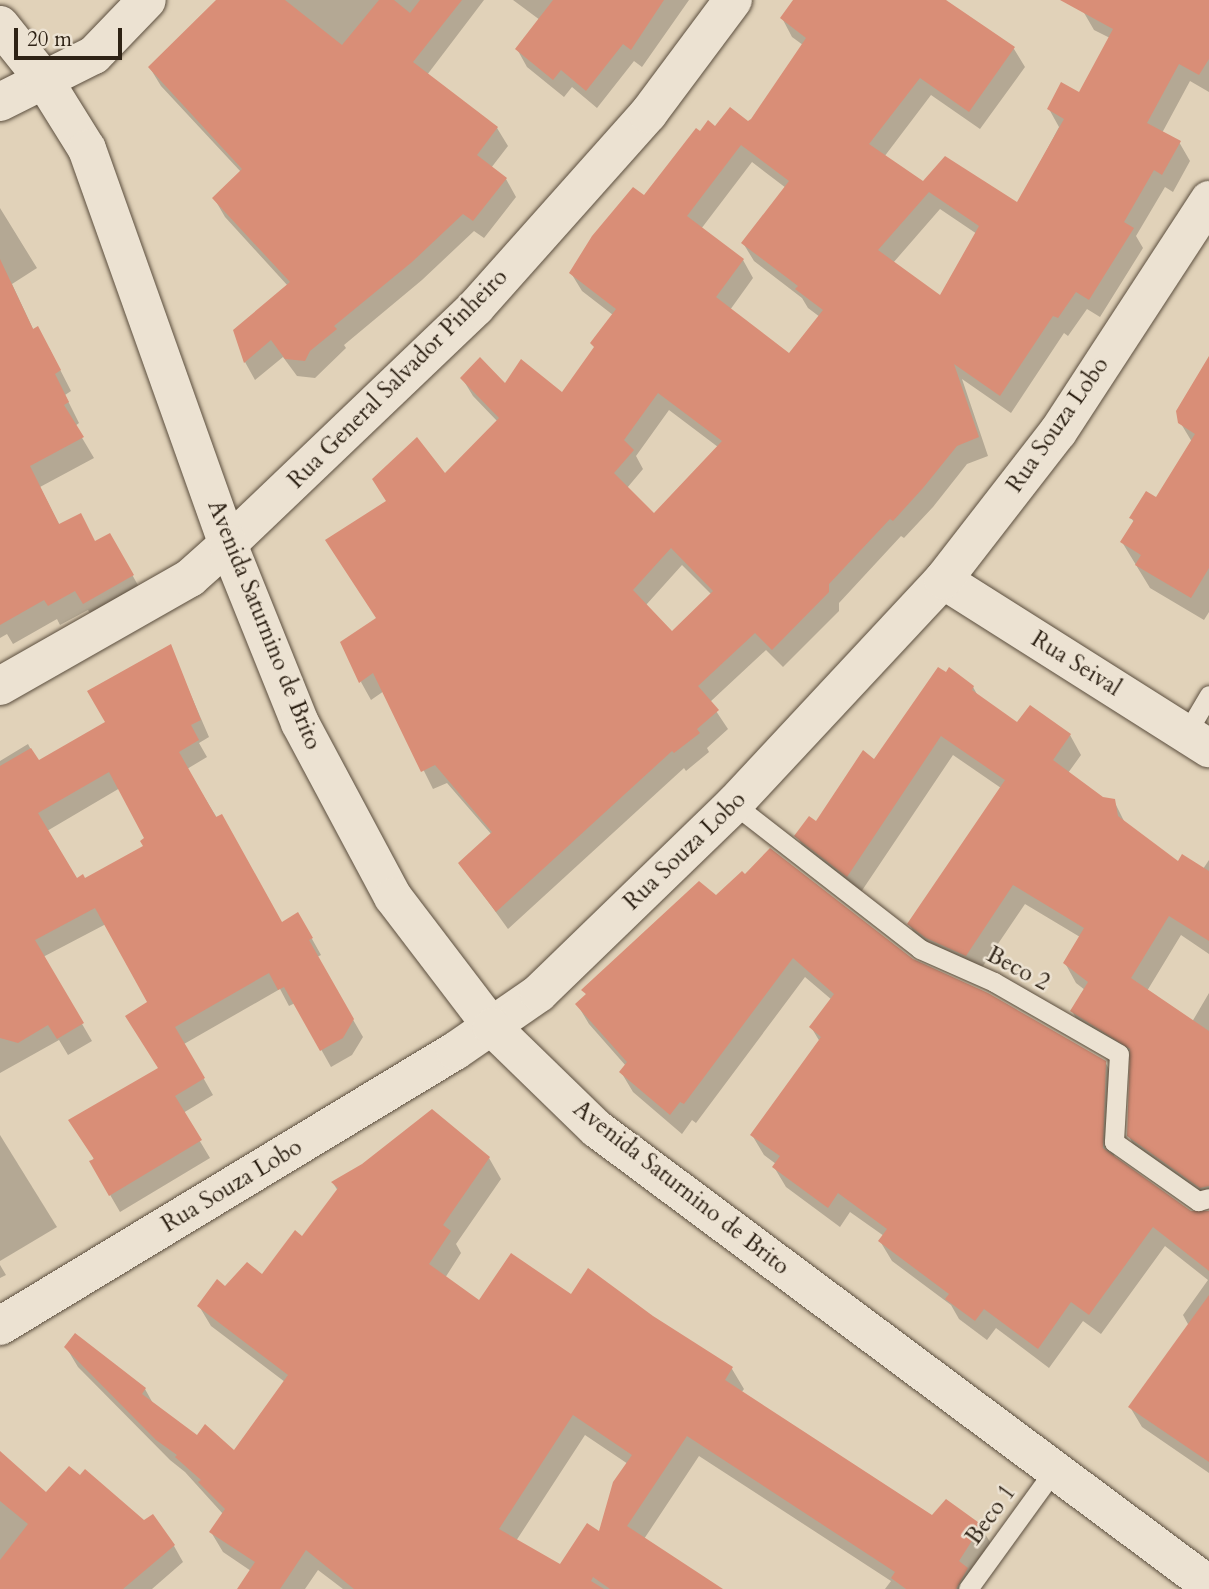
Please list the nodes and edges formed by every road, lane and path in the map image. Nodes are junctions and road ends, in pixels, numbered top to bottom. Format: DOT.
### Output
graph roads {
  1 [pos="147,0"];
  2 [pos="733,0"];
  3 [pos="0,25"];
  4 [pos="44,80"];
  5 [pos="0,102"];
  6 [pos="1209,200"];
  7 [pos="228,544"];
  8 [pos="943,580"];
  9 [pos="0,687"];
  10 [pos="1209,695"];
  11 [pos="1198,741"];
  12 [pos="734,804"];
  13 [pos="492,1027"];
  14 [pos="1209,1198"];
  15 [pos="0,1326"];
  16 [pos="1054,1470"];
  17 [pos="1209,1584"];
  18 [pos="968,1589"];
  1 -- 4 [label="street"];
  2 -- 7 [label="street, Rua General Salvador Pinheiro"];
  3 -- 4 [label="street, Avenida Saturnino de Brito"];
  4 -- 5 [label="street"];
  4 -- 7 [label="street, Avenida Saturnino de Brito"];
  6 -- 8 [label="street, Rua Souza Lobo"];
  7 -- 9 [label="street, Rua General Salvador Pinheiro"];
  7 -- 13 [label="street, Avenida Saturnino de Brito"];
  8 -- 11 [label="street, Rua Seival"];
  8 -- 12 [label="street, Rua Souza Lobo"];
  10 -- 11 [label="lane"];
  12 -- 13 [label="street, Rua Souza Lobo"];
  12 -- 14 [label="lane, Beco 2"];
  13 -- 15 [label="street, Rua Souza Lobo"];
  13 -- 16 [label="street, Avenida Saturnino de Brito"];
  16 -- 17 [label="street, Avenida Saturnino de Brito"];
  16 -- 18 [label="lane, Beco 1"];
}
